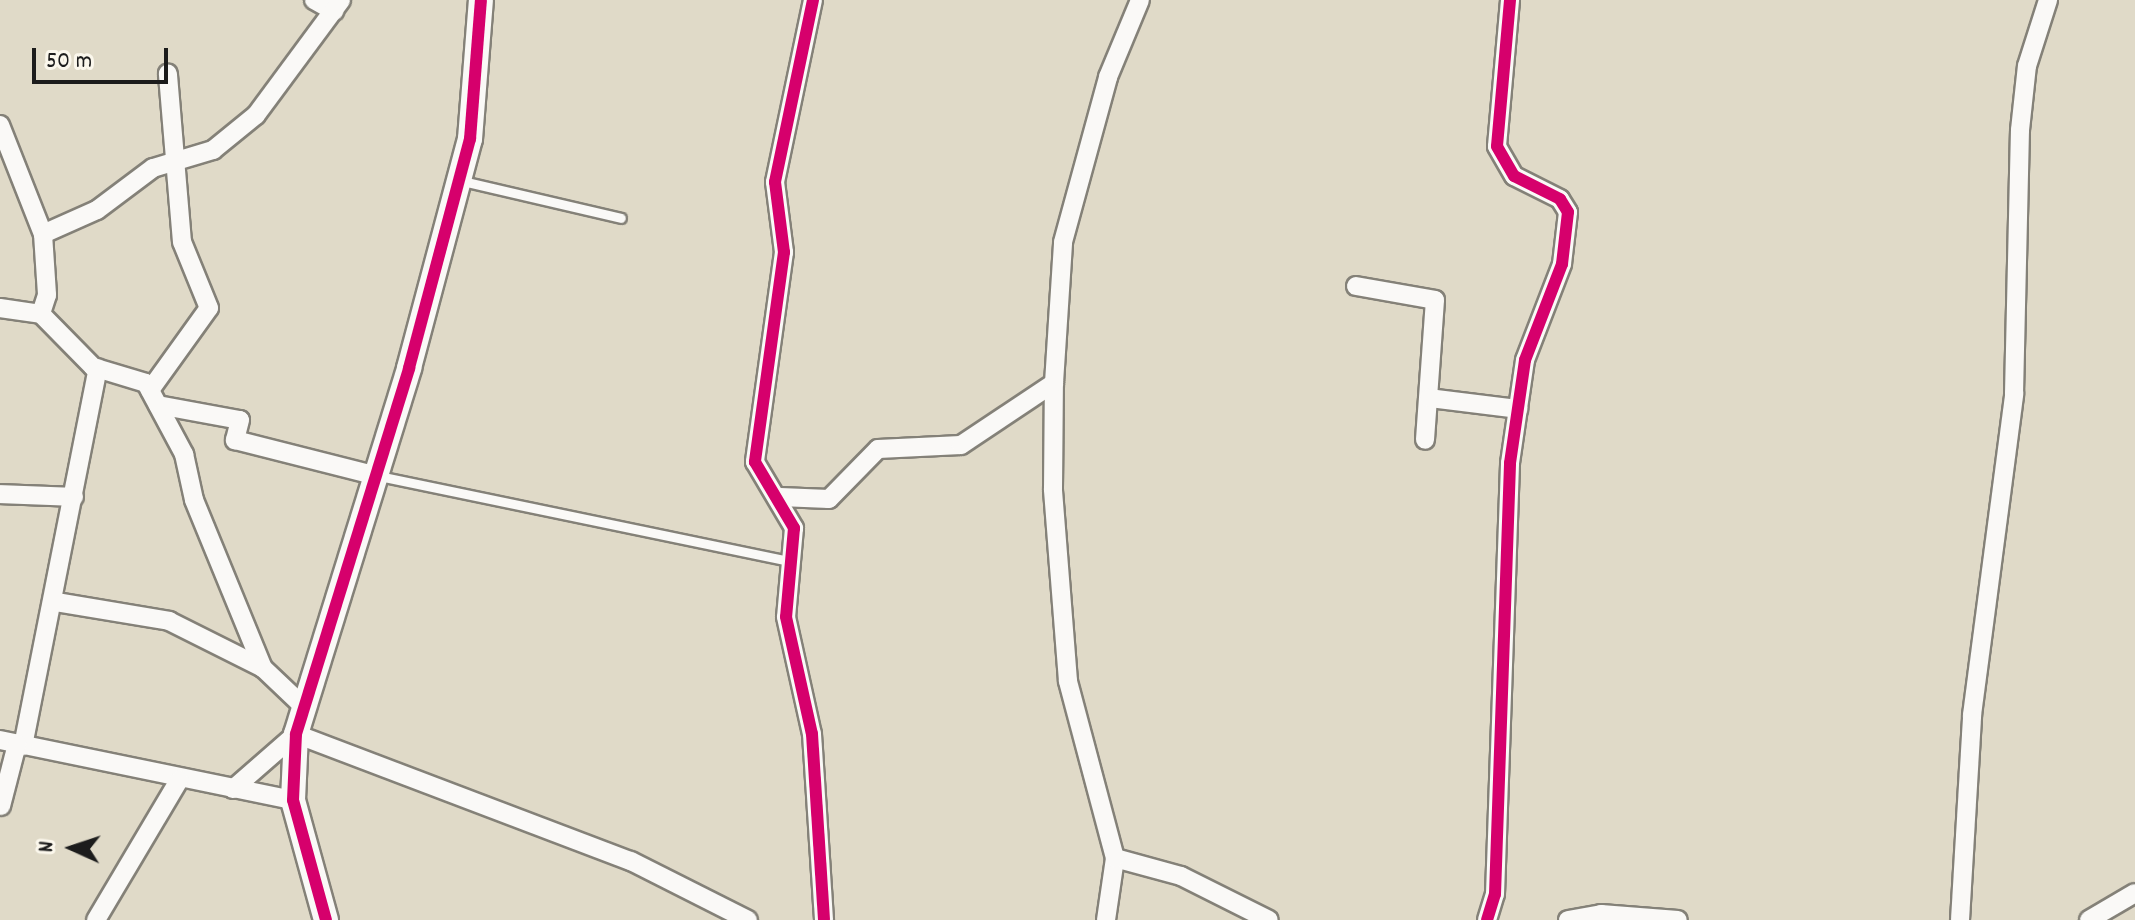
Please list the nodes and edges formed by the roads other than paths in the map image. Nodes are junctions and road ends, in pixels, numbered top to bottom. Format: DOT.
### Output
graph roads {
  1 [pos="314,0"];
  2 [pos="481,0"];
  3 [pos="813,0"];
  4 [pos="1140,0"];
  5 [pos="1510,0"];
  6 [pos="2048,0"];
  7 [pos="338,6"];
  8 [pos="168,74"];
  9 [pos="0,125"];
  10 [pos="170,164"];
  11 [pos="459,181"];
  12 [pos="621,218"];
  13 [pos="43,234"];
  14 [pos="1356,286"];
  15 [pos="0,308"];
  16 [pos="41,314"];
  17 [pos="98,368"];
  18 [pos="1054,383"];
  19 [pos="154,398"];
  20 [pos="1429,398"];
  21 [pos="1518,409"];
  22 [pos="1425,440"];
  23 [pos="377,476"];
  24 [pos="0,494"];
  25 [pos="74,497"];
  26 [pos="780,497"];
  27 [pos="791,561"];
  28 [pos="56,602"];
  29 [pos="263,668"];
  30 [pos="303,706"];
  31 [pos="296,734"];
  32 [pos="14,743"];
  33 [pos="179,780"];
  34 [pos="233,789"];
  35 [pos="293,800"];
  36 [pos="1,806"];
  37 [pos="1115,858"];
  38 [pos="2135,893"];
  39 [pos="96,920"];
  40 [pos="326,920"];
  41 [pos="748,920"];
  42 [pos="824,920"];
  43 [pos="1106,920"];
  44 [pos="1269,920"];
  45 [pos="1487,920"];
  46 [pos="1568,920"];
  47 [pos="1678,920"];
  48 [pos="1960,920"];
  49 [pos="2089,920"];
  1 -- 7 [label="street"];
  2 -- 11 [label="street"];
  3 -- 26 [label="street"];
  4 -- 18 [label="street"];
  5 -- 21 [label="street"];
  6 -- 48 [label="street"];
  7 -- 10 [label="street"];
  8 -- 10 [label="street"];
  9 -- 13 [label="street"];
  10 -- 13 [label="street"];
  10 -- 19 [label="street"];
  11 -- 12 [label="lane"];
  11 -- 23 [label="street"];
  13 -- 16 [label="street"];
  14 -- 20 [label="street"];
  15 -- 16 [label="street"];
  16 -- 17 [label="street"];
  17 -- 19 [label="street"];
  17 -- 25 [label="street"];
  18 -- 26 [label="street"];
  18 -- 37 [label="street"];
  19 -- 23 [label="street"];
  19 -- 29 [label="street"];
  20 -- 21 [label="street"];
  20 -- 22 [label="street"];
  21 -- 45 [label="street"];
  23 -- 27 [label="lane"];
  23 -- 30 [label="street"];
  24 -- 25 [label="street"];
  25 -- 28 [label="street"];
  26 -- 27 [label="street"];
  27 -- 42 [label="street"];
  28 -- 29 [label="street"];
  28 -- 32 [label="street"];
  29 -- 30 [label="street"];
  30 -- 31 [label="street"];
  31 -- 34 [label="street"];
  31 -- 35 [label="street"];
  31 -- 41 [label="street"];
  32 -- 33 [label="street"];
  32 -- 36 [label="street"];
  33 -- 34 [label="street"];
  33 -- 39 [label="street"];
  34 -- 35 [label="street"];
  35 -- 40 [label="street"];
  37 -- 43 [label="street"];
  37 -- 44 [label="street"];
  38 -- 49 [label="street"];
  46 -- 47 [label="street"];
}
